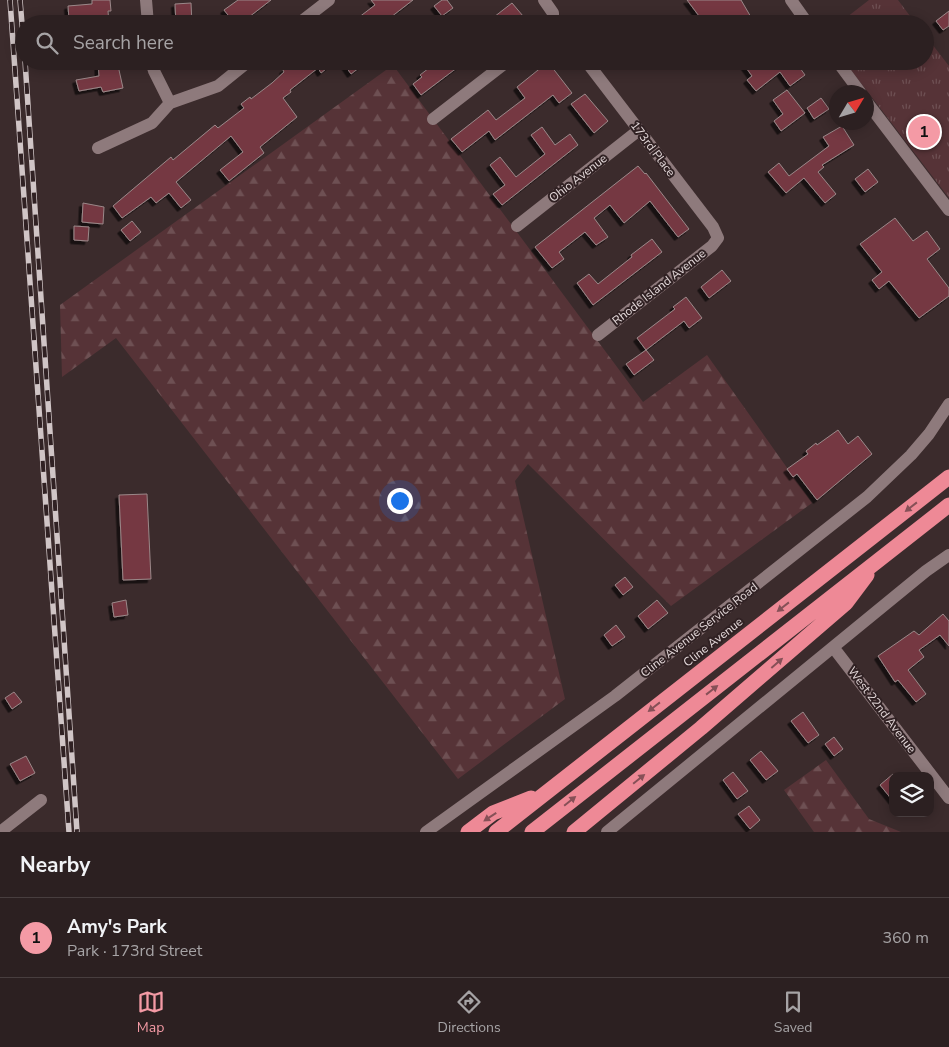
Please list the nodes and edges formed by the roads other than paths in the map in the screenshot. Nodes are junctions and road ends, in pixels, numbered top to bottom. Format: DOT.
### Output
graph roads {
  1 [pos="146,0"];
  2 [pos="329,0"];
  3 [pos="544,0"];
  4 [pos="790,0"];
  5 [pos="311,5"];
  6 [pos="147,15"];
  7 [pos="553,15"];
  8 [pos="801,15"];
  9 [pos="154,70"];
  10 [pos="238,70"];
  11 [pos="496,70"];
  12 [pos="593,70"];
  13 [pos="844,70"];
  14 [pos="855,85"];
  15 [pos="170,103"];
  16 [pos="874,111"];
  17 [pos="433,119"];
  18 [pos="639,130"];
  19 [pos="98,148"];
  20 [pos="949,210"];
  21 [pos="517,226"];
  22 [pos="718,238"];
  23 [pos="598,335"];
  24 [pos="949,404"];
  25 [pos="949,477"];
  26 [pos="949,505"];
  27 [pos="949,555"];
  28 [pos="879,560"];
  29 [pos="833,647"];
  30 [pos="546,791"];
  31 [pos="949,798"];
  32 [pos="41,800"];
  33 [pos="0,832"];
  34 [pos="426,832"];
  35 [pos="468,832"];
  36 [pos="496,832"];
  37 [pos="532,832"];
  38 [pos="574,832"];
  39 [pos="607,832"];
  1 -- 6 [label="street"];
  2 -- 5 [label="street"];
  3 -- 7 [label="street"];
  4 -- 8 [label="street"];
  9 -- 15 [label="street"];
  10 -- 15 [label="street"];
  11 -- 17 [label="street"];
  12 -- 18 [label="street, 173rd Place"];
  13 -- 14 [label="street"];
  15 -- 19 [label="street"];
  16 -- 20 [label="street"];
  18 -- 21 [label="street, Ohio Avenue"];
  18 -- 22 [label="street, 173rd Place"];
  22 -- 23 [label="street, Rhode Island Avenue"];
  24 -- 34 [label="street, Cline Avenue Service Road"];
  25 -- 30 [label="highway, Cline Avenue, one-way"];
  26 -- 28 [label="highway"];
  27 -- 29 [label="street"];
  37 -- 28 [label="highway, one-way"];
  38 -- 28 [label="highway, one-way"];
  29 -- 31 [label="street, West 22nd Avenue"];
  29 -- 39 [label="street"];
  30 -- 35 [label="highway, one-way"];
  30 -- 36 [label="highway, Cline Avenue"];
  32 -- 33 [label="street"];
}
